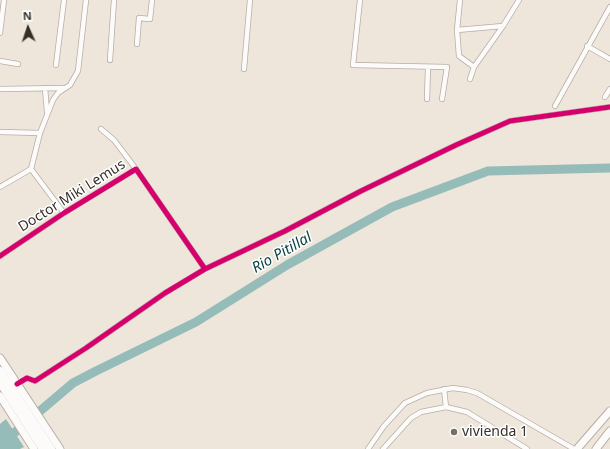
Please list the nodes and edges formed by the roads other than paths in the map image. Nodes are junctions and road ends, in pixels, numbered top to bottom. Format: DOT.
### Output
graph roads {
  1 [pos="4,0"];
  2 [pos="64,0"];
  3 [pos="86,0"];
  4 [pos="114,0"];
  5 [pos="152,0"];
  6 [pos="250,0"];
  7 [pos="360,0"];
  8 [pos="460,0"];
  9 [pos="519,0"];
  10 [pos="610,7"];
  11 [pos="503,26"];
  12 [pos="457,30"];
  13 [pos="0,33"];
  14 [pos="136,44"];
  15 [pos="587,46"];
  16 [pos="610,59"];
  17 [pos="110,60"];
  18 [pos="0,61"];
  19 [pos="18,64"];
  20 [pos="56,65"];
  21 [pos="428,67"];
  22 [pos="474,67"];
  23 [pos="244,69"];
  24 [pos="470,79"];
  25 [pos="45,88"];
  26 [pos="65,88"];
  27 [pos="0,89"];
  28 [pos="610,89"];
  29 [pos="605,97"];
  30 [pos="427,99"];
  31 [pos="442,99"];
  32 [pos="555,106"];
  33 [pos="610,107"];
  34 [pos="48,114"];
  35 [pos="101,129"];
  36 [pos="0,132"];
  37 [pos="40,133"];
  38 [pos="31,169"];
  39 [pos="136,169"];
  40 [pos="0,187"];
  41 [pos="64,213"];
  42 [pos="0,256"];
  43 [pos="205,268"];
  44 [pos="0,358"];
  45 [pos="0,371"];
  46 [pos="0,382"];
  47 [pos="11,389"];
  48 [pos="444,389"];
  49 [pos="446,407"];
  50 [pos="610,411"];
  51 [pos="610,431"];
  52 [pos="34,449"];
  53 [pos="43,449"];
  54 [pos="51,449"];
  55 [pos="60,449"];
  56 [pos="368,449"];
  57 [pos="383,449"];
  58 [pos="527,449"];
  59 [pos="576,449"];
  60 [pos="596,449"];
  1 -- 13 [label="street"];
  2 -- 20 [label="street"];
  3 -- 26 [label="street"];
  4 -- 17 [label="street"];
  5 -- 14 [label="street"];
  6 -- 23 [label="street"];
  7 -- 21 [label="street"];
  8 -- 12 [label="street"];
  9 -- 11 [label="street"];
  10 -- 15 [label="street"];
  11 -- 12 [label="street"];
  11 -- 22 [label="street"];
  12 -- 22 [label="street"];
  15 -- 16 [label="street"];
  15 -- 32 [label="street"];
  18 -- 19 [label="street"];
  21 -- 30 [label="street"];
  21 -- 31 [label="street"];
  22 -- 24 [label="street"];
  25 -- 26 [label="street"];
  25 -- 27 [label="street"];
  25 -- 34 [label="street"];
  26 -- 34 [label="street"];
  28 -- 29 [label="street"];
  33 -- 43 [label="street"];
  34 -- 37 [label="street"];
  35 -- 39 [label="street"];
  36 -- 37 [label="street"];
  37 -- 38 [label="street"];
  38 -- 40 [label="street"];
  38 -- 41 [label="street"];
  39 -- 41 [label="street, Doctor Miki Lemus"];
  39 -- 43 [label="street, Doctor Miki Lemus"];
  41 -- 42 [label="street, Doctor Miki Lemus"];
  43 -- 47 [label="street"];
  44 -- 47 [label="main road"];
  45 -- 47 [label="highway"];
  46 -- 47 [label="highway"];
  47 -- 52 [label="main road"];
  47 -- 53 [label="highway"];
  47 -- 54 [label="highway"];
  47 -- 55 [label="main road"];
  48 -- 49 [label="street"];
  48 -- 56 [label="street"];
  48 -- 59 [label="street"];
  49 -- 57 [label="street"];
  49 -- 58 [label="street"];
  50 -- 59 [label="main road"];
  51 -- 60 [label="main road"];
}
